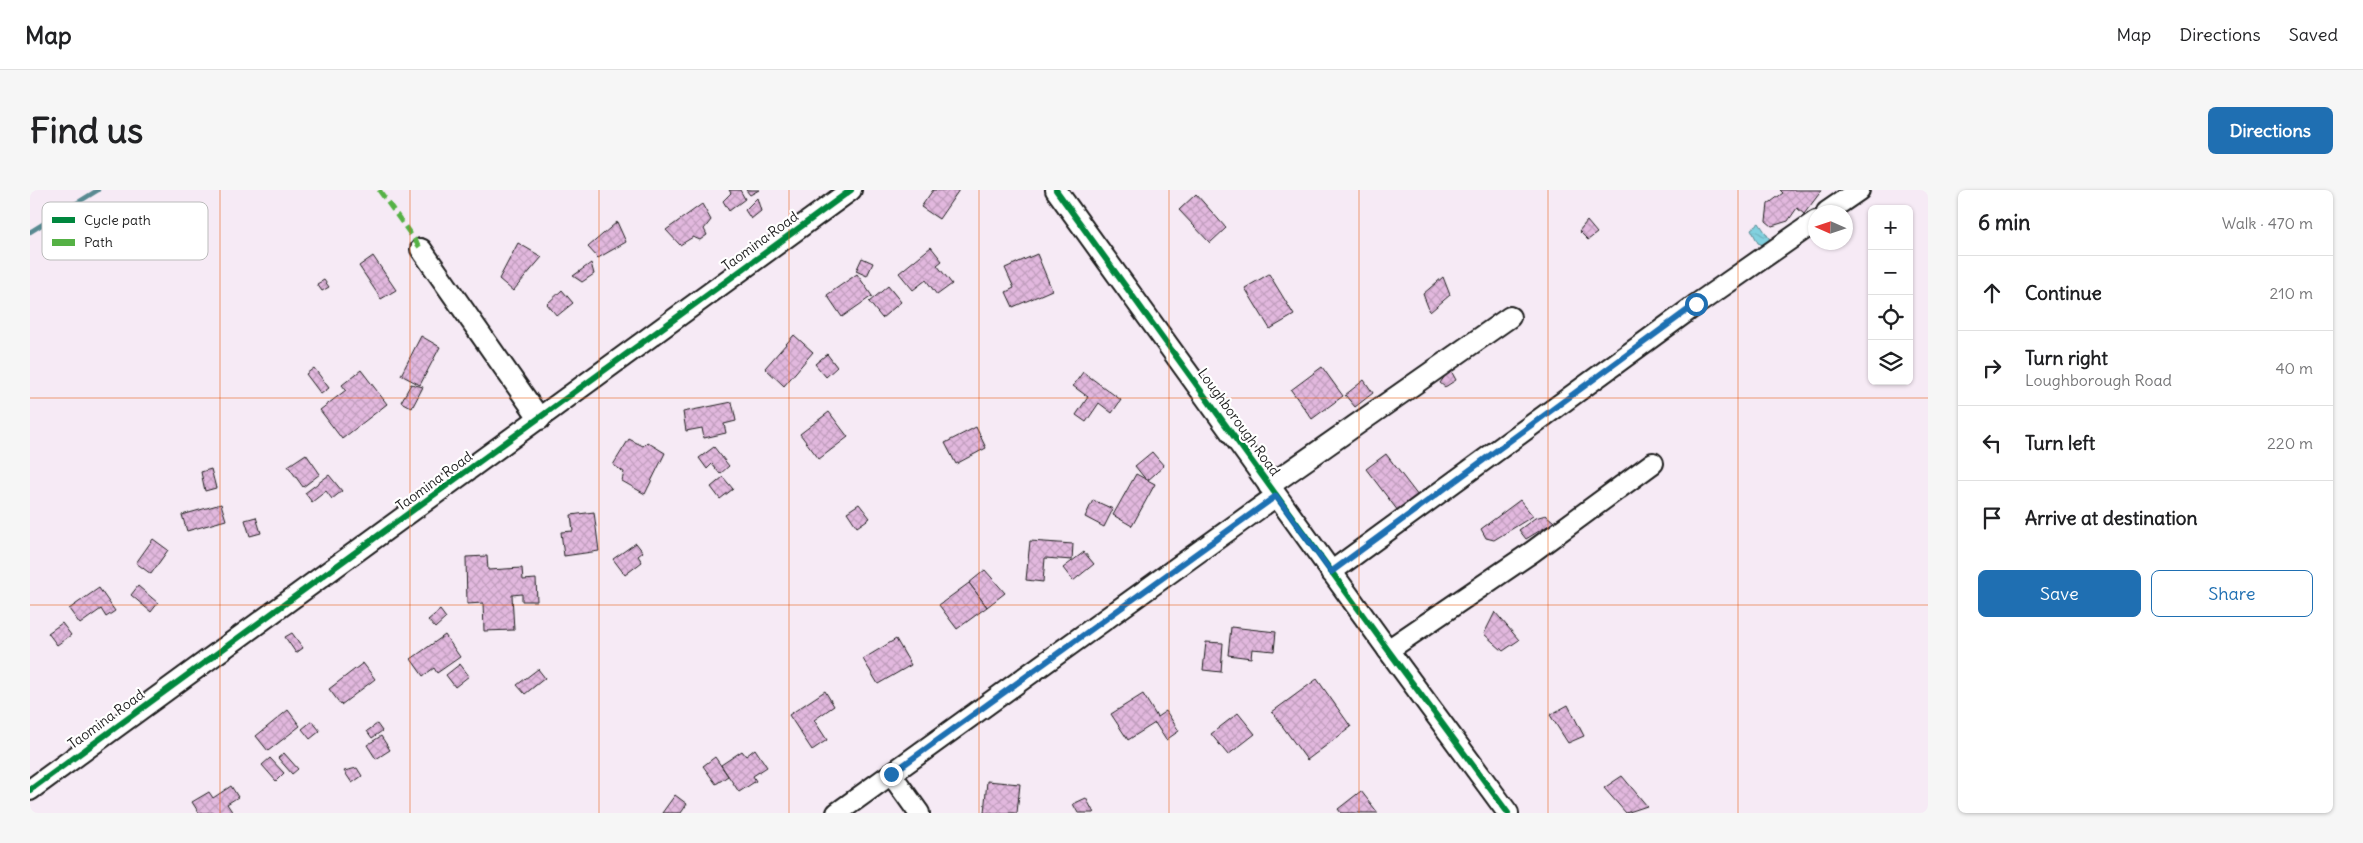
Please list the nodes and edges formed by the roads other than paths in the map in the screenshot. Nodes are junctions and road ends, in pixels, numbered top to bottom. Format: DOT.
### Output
graph roads {
  1 [pos="851,190"];
  2 [pos="1056,190"];
  3 [pos="1859,190"];
  4 [pos="1837,205"];
  5 [pos="1808,226"];
  6 [pos="421,249"];
  7 [pos="1510,317"];
  8 [pos="540,419"];
  9 [pos="1654,463"];
  10 [pos="1273,491"];
  11 [pos="1331,572"];
  12 [pos="1388,650"];
  13 [pos="891,774"];
  14 [pos="30,790"];
  15 [pos="837,813"];
  16 [pos="919,813"];
  17 [pos="1508,813"];
  1 -- 8 [label="street, Taomina Road"];
  2 -- 10 [label="street, Loughborough Road"];
  3 -- 4 [label="street"];
  5 -- 11 [label="street"];
  6 -- 8 [label="street"];
  7 -- 10 [label="street"];
  8 -- 14 [label="street, Taomina Road"];
  9 -- 12 [label="street"];
  10 -- 11 [label="street, Loughborough Road"];
  10 -- 13 [label="street"];
  11 -- 12 [label="street, Loughborough Road"];
  12 -- 17 [label="street, Loughborough Road"];
  13 -- 15 [label="street"];
  13 -- 16 [label="street"];
}
